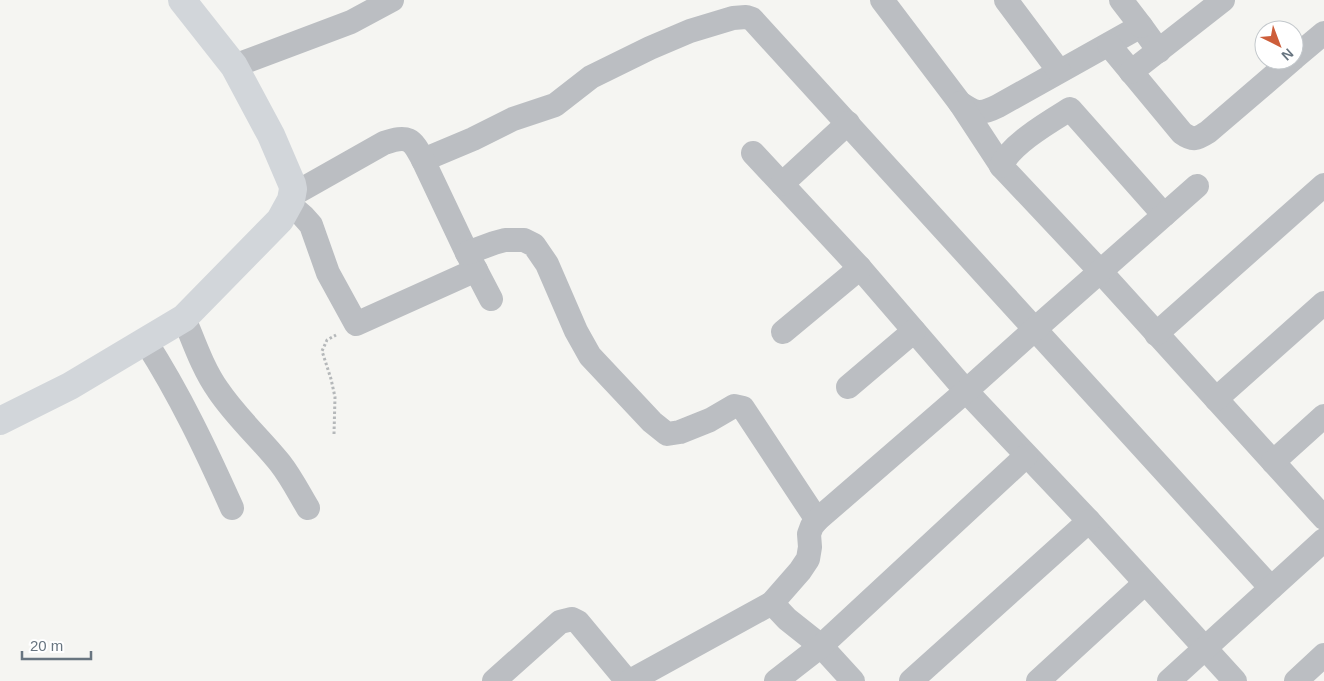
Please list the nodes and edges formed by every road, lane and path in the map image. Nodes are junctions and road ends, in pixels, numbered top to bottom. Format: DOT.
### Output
graph roads {
  1 [pos="182,0"];
  2 [pos="392,0"];
  3 [pos="882,0"];
  4 [pos="1006,0"];
  5 [pos="1121,0"];
  6 [pos="1223,0"];
  7 [pos="1141,26"];
  8 [pos="1324,33"];
  9 [pos="1109,45"];
  10 [pos="1159,50"];
  11 [pos="1304,50"];
  12 [pos="234,66"];
  13 [pos="1280,70"];
  14 [pos="1131,72"];
  15 [pos="1054,74"];
  16 [pos="960,103"];
  17 [pos="1070,109"];
  18 [pos="848,123"];
  19 [pos="753,152"];
  20 [pos="423,160"];
  21 [pos="1001,166"];
  22 [pos="782,184"];
  23 [pos="1324,185"];
  24 [pos="1197,186"];
  25 [pos="290,199"];
  26 [pos="1164,215"];
  27 [pos="472,262"];
  28 [pos="860,268"];
  29 [pos="1100,271"];
  30 [pos="491,299"];
  31 [pos="1324,303"];
  32 [pos="184,318"];
  33 [pos="356,324"];
  34 [pos="1034,328"];
  35 [pos="914,331"];
  36 [pos="784,332"];
  37 [pos="1156,334"];
  38 [pos="146,342"];
  39 [pos="848,387"];
  40 [pos="966,391"];
  41 [pos="1216,399"];
  42 [pos="1324,416"];
  43 [pos="0,420"];
  44 [pos="334,434"];
  45 [pos="1026,456"];
  46 [pos="1273,462"];
  47 [pos="232,508"];
  48 [pos="308,508"];
  49 [pos="1324,518"];
  50 [pos="817,520"];
  51 [pos="1089,521"];
  52 [pos="1324,540"];
  53 [pos="1145,583"];
  54 [pos="1272,588"];
  55 [pos="772,603"];
  56 [pos="821,646"];
  57 [pos="1205,648"];
  58 [pos="1324,655"];
  59 [pos="494,681"];
  60 [pos="628,681"];
  61 [pos="776,681"];
  62 [pos="853,681"];
  63 [pos="911,681"];
  64 [pos="1038,681"];
  65 [pos="1169,681"];
  66 [pos="1235,681"];
  67 [pos="1296,681"];
  1 -- 12 [label="street"];
  2 -- 12 [label="street"];
  3 -- 16 [label="street"];
  4 -- 15 [label="street"];
  5 -- 7 [label="street"];
  6 -- 10 [label="street"];
  7 -- 9 [label="street"];
  7 -- 10 [label="street"];
  8 -- 11 [label="street"];
  9 -- 14 [label="street"];
  9 -- 15 [label="street"];
  10 -- 14 [label="street"];
  12 -- 25 [label="street"];
  13 -- 14 [label="street"];
  15 -- 16 [label="street"];
  15 -- 17 [label="street"];
  16 -- 21 [label="street"];
  17 -- 21 [label="street"];
  17 -- 26 [label="street"];
  18 -- 20 [label="street"];
  18 -- 22 [label="street"];
  18 -- 34 [label="street"];
  19 -- 22 [label="street"];
  20 -- 25 [label="street"];
  20 -- 27 [label="street"];
  21 -- 29 [label="street"];
  22 -- 28 [label="street"];
  23 -- 37 [label="street"];
  24 -- 26 [label="street"];
  25 -- 32 [label="street"];
  25 -- 33 [label="street"];
  26 -- 29 [label="street"];
  27 -- 30 [label="street"];
  27 -- 33 [label="street"];
  27 -- 50 [label="street"];
  28 -- 35 [label="street"];
  28 -- 36 [label="street"];
  29 -- 34 [label="street"];
  29 -- 37 [label="street"];
  31 -- 41 [label="street"];
  32 -- 38 [label="street"];
  32 -- 48 [label="street"];
  33 -- 44 [label="path"];
  34 -- 40 [label="street"];
  34 -- 54 [label="street"];
  35 -- 39 [label="street"];
  35 -- 40 [label="street"];
  37 -- 41 [label="street"];
  38 -- 43 [label="street"];
  38 -- 47 [label="street"];
  40 -- 45 [label="street"];
  40 -- 50 [label="street"];
  41 -- 46 [label="street"];
  42 -- 46 [label="street"];
  45 -- 51 [label="street"];
  45 -- 56 [label="street"];
  46 -- 49 [label="street"];
  50 -- 55 [label="street"];
  51 -- 53 [label="street"];
  51 -- 63 [label="street"];
  52 -- 54 [label="street"];
  53 -- 57 [label="street"];
  53 -- 64 [label="street"];
  54 -- 57 [label="street"];
  55 -- 56 [label="street"];
  55 -- 60 [label="street"];
  56 -- 61 [label="street"];
  56 -- 62 [label="street"];
  57 -- 65 [label="street"];
  57 -- 66 [label="street"];
  58 -- 67 [label="street"];
  59 -- 60 [label="street"];
}
